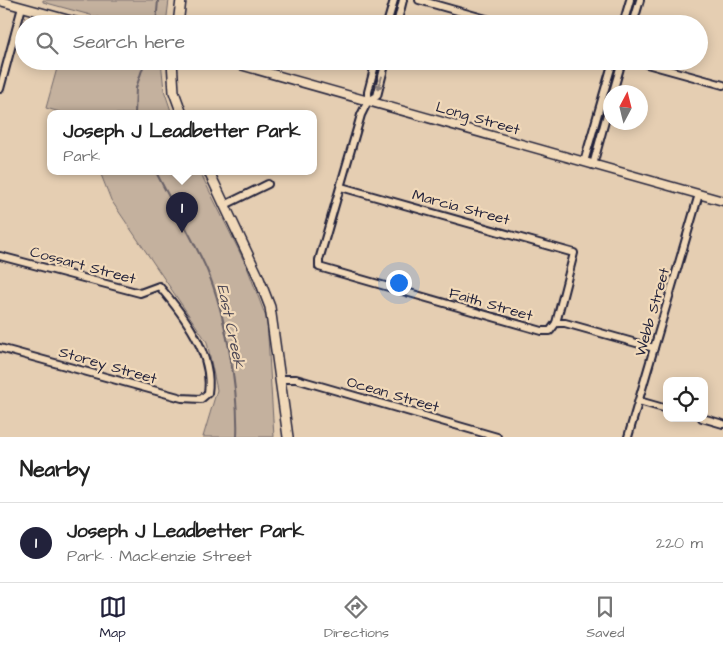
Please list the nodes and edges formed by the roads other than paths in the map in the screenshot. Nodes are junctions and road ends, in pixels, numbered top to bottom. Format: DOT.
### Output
graph roads {
  1 [pos="181,0"];
  2 [pos="394,0"];
  3 [pos="403,0"];
  4 [pos="419,0"];
  5 [pos="630,0"];
  6 [pos="640,0"];
  7 [pos="0,1"];
  8 [pos="22,7"];
  9 [pos="20,15"];
  10 [pos="51,15"];
  11 [pos="179,15"];
  12 [pos="390,15"];
  13 [pos="399,15"];
  14 [pos="472,15"];
  15 [pos="626,15"];
  16 [pos="636,15"];
  17 [pos="15,33"];
  18 [pos="173,70"];
  19 [pos="258,70"];
  20 [pos="374,70"];
  21 [pos="384,70"];
  22 [pos="610,70"];
  23 [pos="620,70"];
  24 [pos="669,70"];
  25 [pos="616,85"];
  26 [pos="723,85"];
  27 [pos="0,89"];
  28 [pos="368,101"];
  29 [pos="181,110"];
  30 [pos="603,129"];
  31 [pos="584,162"];
  32 [pos="593,165"];
  33 [pos="210,175"];
  34 [pos="268,184"];
  35 [pos="341,187"];
  36 [pos="699,194"];
  37 [pos="723,201"];
  38 [pos="225,205"];
  39 [pos="0,256"];
  40 [pos="556,323"];
  41 [pos="0,348"];
  42 [pos="654,348"];
  43 [pos="281,379"];
  44 [pos="208,393"];
  45 [pos="639,401"];
  46 [pos="663,408"];
  47 [pos="708,420"];
  48 [pos="723,424"];
  49 [pos="288,437"];
  50 [pos="498,437"];
  51 [pos="628,437"];
  1 -- 11 [label="main road"];
  2 -- 12 [label="street"];
  3 -- 13 [label="street"];
  4 -- 14 [label="street"];
  5 -- 15 [label="street"];
  6 -- 16 [label="street"];
  7 -- 8 [label="street"];
  8 -- 9 [label="street"];
  8 -- 10 [label="street"];
  17 -- 27 [label="street"];
  18 -- 29 [label="main road"];
  19 -- 28 [label="street, Long Street"];
  20 -- 28 [label="street"];
  21 -- 28 [label="street, one-way"];
  22 -- 31 [label="street"];
  23 -- 25 [label="street"];
  24 -- 26 [label="street"];
  28 -- 31 [label="street, Long Street"];
  28 -- 35 [label="street"];
  30 -- 32 [label="street"];
  31 -- 32 [label="street, Long Street"];
  32 -- 36 [label="street, Long Street"];
  33 -- 38 [label="main road"];
  34 -- 38 [label="street"];
  35 -- 40 [label="street, Marcia Street"];
  35 -- 40 [label="street, Faith Street"];
  36 -- 37 [label="street, Long Street"];
  36 -- 42 [label="street, Webb Street"];
  38 -- 43 [label="main road"];
  39 -- 44 [label="street, Cossart Street"];
  40 -- 42 [label="street, Faith Street"];
  41 -- 44 [label="street, Storey Street"];
  42 -- 45 [label="street, Webb Street"];
  43 -- 49 [label="main road"];
  43 -- 50 [label="street, Ocean Street"];
  45 -- 46 [label="street"];
  45 -- 51 [label="street, Webb Street"];
  47 -- 48 [label="street"];
}
